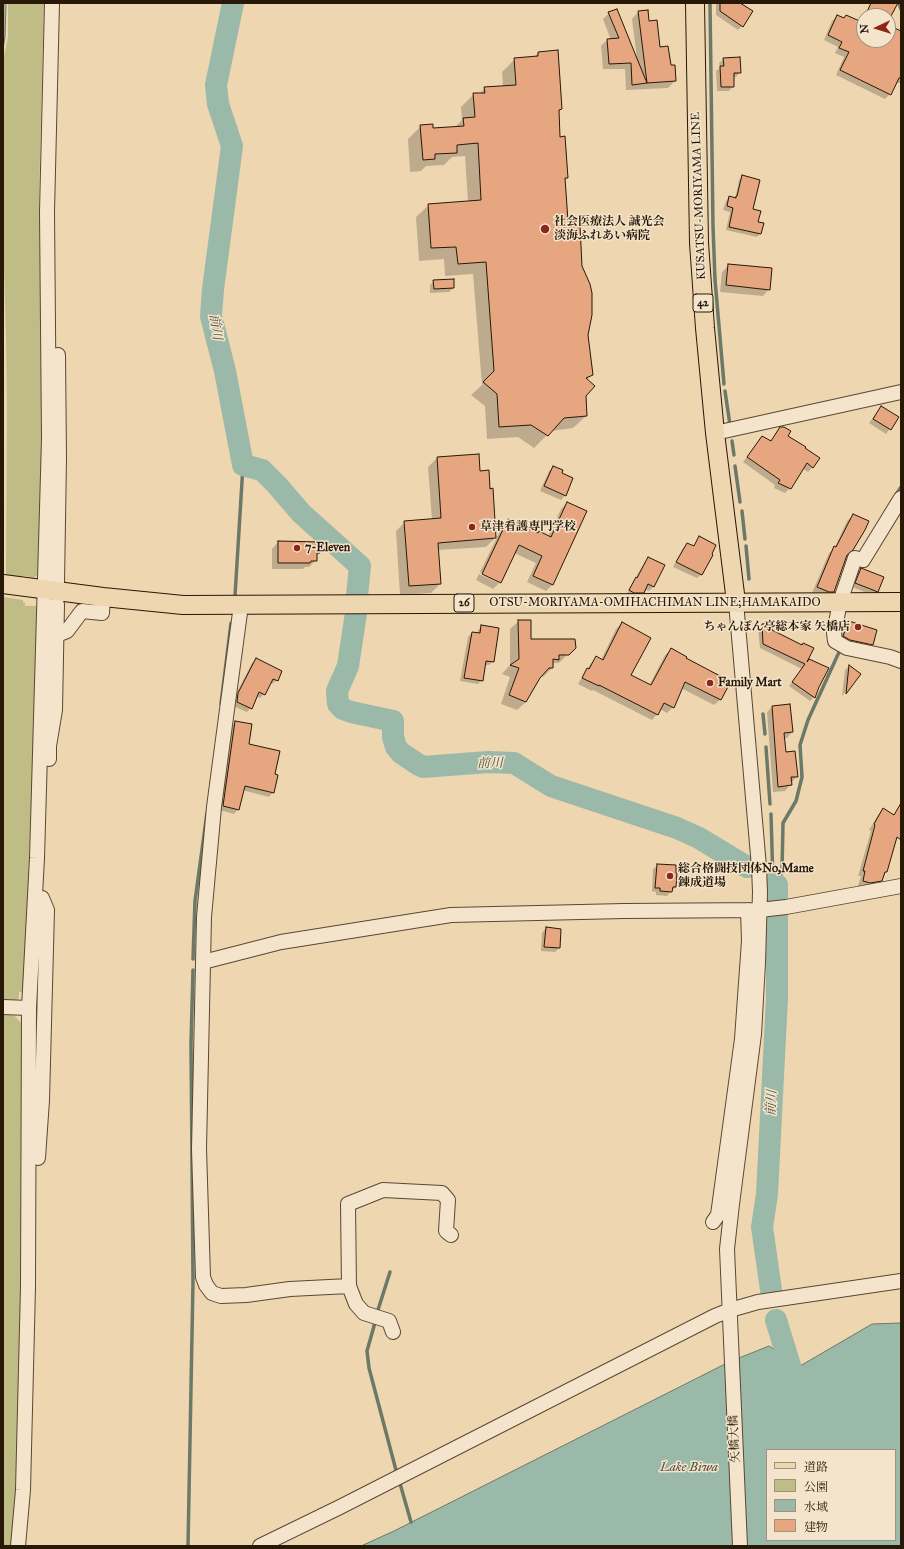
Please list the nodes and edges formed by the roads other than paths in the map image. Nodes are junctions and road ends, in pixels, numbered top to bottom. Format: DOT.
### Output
graph roads {
  1 [pos="52,3"];
  2 [pos="60,3"];
  3 [pos="695,3"];
  4 [pos="53,315"];
  5 [pos="901,392"];
  6 [pos="715,433"];
  7 [pos="901,498"];
  8 [pos="3,584"];
  9 [pos="43,587"];
  10 [pos="103,597"];
  11 [pos="736,602"];
  12 [pos="840,602"];
  13 [pos="901,602"];
  14 [pos="57,604"];
  15 [pos="241,606"];
  16 [pos="56,635"];
  17 [pos="901,661"];
  18 [pos="901,886"];
  19 [pos="38,898"];
  20 [pos="759,910"];
  21 [pos="203,962"];
  22 [pos="8,1007"];
  23 [pos="29,1008"];
  24 [pos="713,1222"];
  25 [pos="451,1235"];
  26 [pos="901,1281"];
  27 [pos="349,1286"];
  28 [pos="28,1287"];
  29 [pos="730,1310"];
  30 [pos="393,1332"];
  31 [pos="18,1546"];
  32 [pos="260,1546"];
  33 [pos="740,1546"];
  1 -- 4 [label="street"];
  2 -- 4 [label="street"];
  3 -- 6 [label="main road, KUSATSU-MORIYAMA LINE / 42"];
  4 -- 9 [label="street"];
  5 -- 6 [label="street"];
  6 -- 11 [label="main road, KUSATSU-MORIYAMA LINE / 42"];
  7 -- 12 [label="street"];
  8 -- 9 [label="main road, OTSU-MORIYAMA-OMIHACHIMAN LINE;HAMAKAIDO / 26"];
  9 -- 10 [label="main road, OTSU-MORIYAMA-OMIHACHIMAN LINE;HAMAKAIDO / 26"];
  9 -- 19 [label="street"];
  10 -- 15 [label="main road, OTSU-MORIYAMA-OMIHACHIMAN LINE;HAMAKAIDO / 26"];
  10 -- 16 [label="street"];
  11 -- 12 [label="main road, OTSU-MORIYAMA-OMIHACHIMAN LINE;HAMAKAIDO / 26"];
  11 -- 15 [label="main road, OTSU-MORIYAMA-OMIHACHIMAN LINE;HAMAKAIDO / 26"];
  11 -- 20 [label="street"];
  12 -- 13 [label="main road, OTSU-MORIYAMA-OMIHACHIMAN LINE;HAMAKAIDO / 26"];
  12 -- 17 [label="street"];
  14 -- 16 [label="street"];
  15 -- 21 [label="street"];
  16 -- 19 [label="street"];
  18 -- 20 [label="street"];
  19 -- 23 [label="street"];
  19 -- 28 [label="street"];
  20 -- 21 [label="street"];
  20 -- 24 [label="street"];
  20 -- 29 [label="street, 矢橋大橋"];
  21 -- 27 [label="street"];
  22 -- 23 [label="street"];
  23 -- 28 [label="street"];
  25 -- 27 [label="street"];
  26 -- 29 [label="street"];
  27 -- 30 [label="street"];
  28 -- 31 [label="street"];
  29 -- 32 [label="street"];
  29 -- 33 [label="street, 矢橋大橋"];
}
